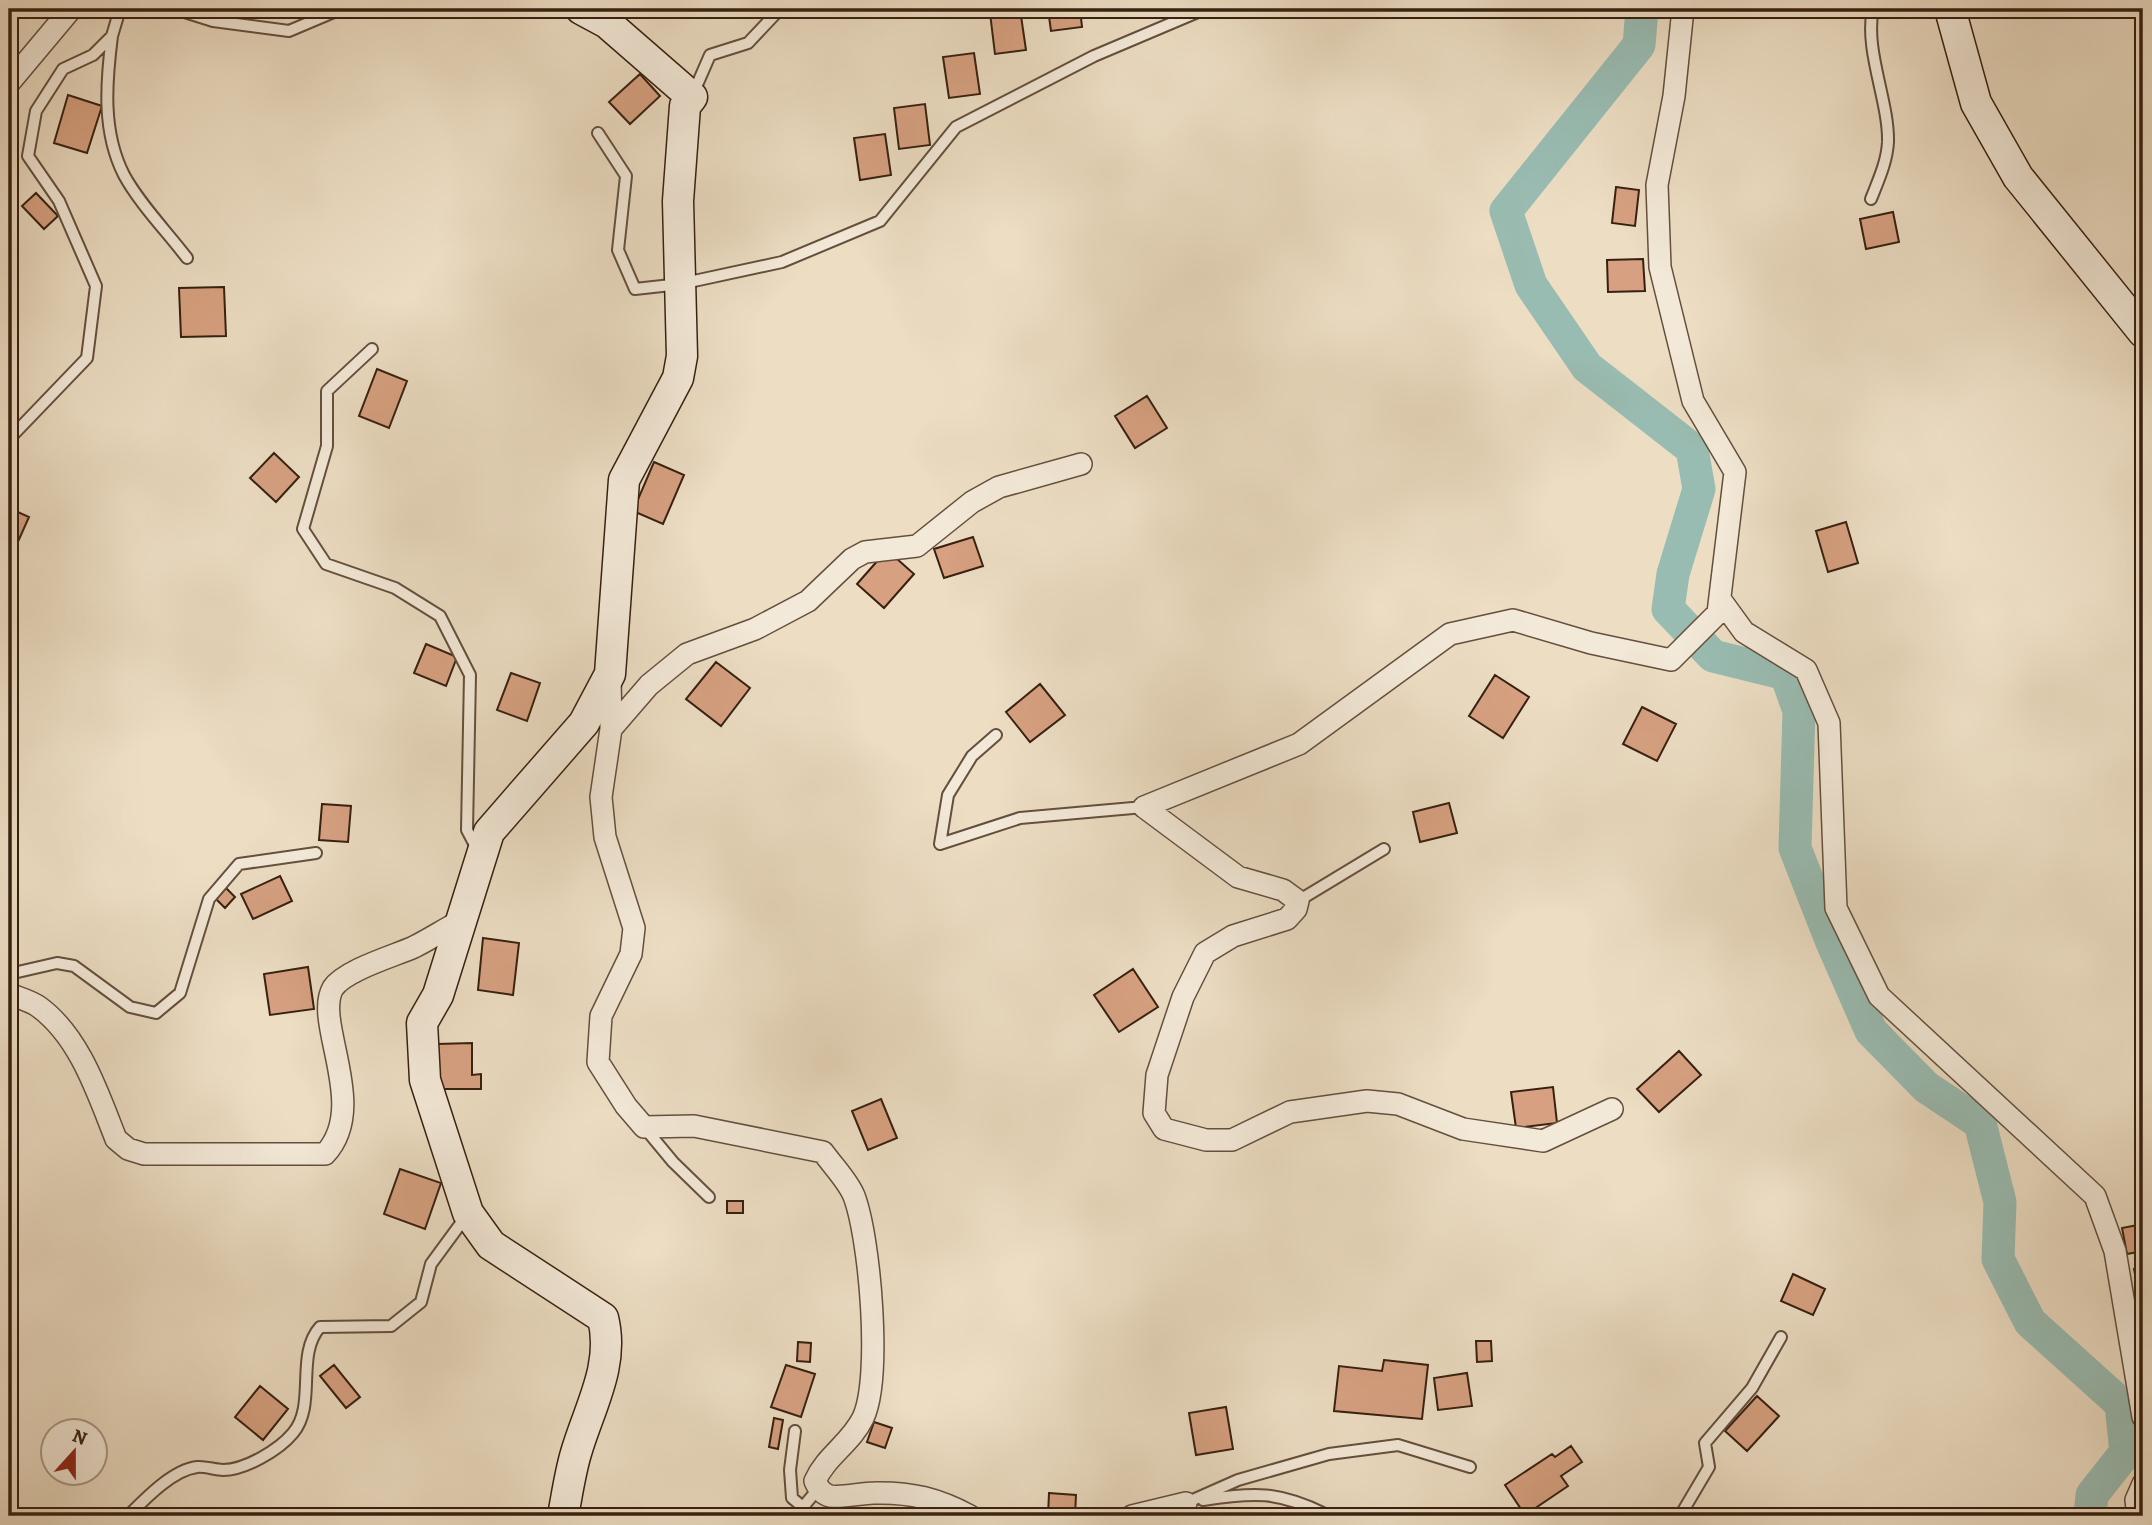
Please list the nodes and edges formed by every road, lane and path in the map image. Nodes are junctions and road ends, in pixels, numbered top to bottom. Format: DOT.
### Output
graph roads {
  1 [pos="71,9"];
  2 [pos="120,9"];
  3 [pos="175,9"];
  4 [pos="341,9"];
  5 [pos="581,9"];
  6 [pos="780,9"];
  7 [pos="1205,9"];
  8 [pos="1683,9"];
  9 [pos="1873,9"];
  10 [pos="1950,9"];
  11 [pos="113,36"];
  12 [pos="9,83"];
  13 [pos="692,97"];
  14 [pos="598,133"];
  15 [pos="1871,199"];
  16 [pos="187,258"];
  17 [pos="680,284"];
  18 [pos="2143,332"];
  19 [pos="372,349"];
  20 [pos="9,445"];
  21 [pos="1081,464"];
  22 [pos="1718,606"];
  23 [pos="610,674"];
  24 [pos="611,729"];
  25 [pos="996,735"];
  26 [pos="1144,807"];
  27 [pos="1384,849"];
  28 [pos="316,853"];
  29 [pos="481,858"];
  30 [pos="1298,901"];
  31 [pos="461,921"];
  32 [pos="9,974"];
  33 [pos="9,994"];
  34 [pos="1612,1109"];
  35 [pos="644,1127"];
  36 [pos="709,1197"];
  37 [pos="468,1213"];
  38 [pos="1781,1338"];
  39 [pos="2143,1417"];
  40 [pos="794,1432"];
  41 [pos="1470,1467"];
  42 [pos="818,1489"];
  43 [pos="1186,1503"];
  44 [pos="1325,1514"];
  45 [pos="128,1516"];
  46 [pos="563,1516"];
  47 [pos="970,1516"];
  48 [pos="1132,1516"];
  49 [pos="1680,1516"];
  1 -- 12 [label="street"];
  2 -- 11 [label="lane"];
  3 -- 4 [label="lane"];
  5 -- 13 [label="street"];
  6 -- 13 [label="lane"];
  7 -- 17 [label="lane"];
  8 -- 22 [label="street"];
  9 -- 15 [label="lane"];
  10 -- 18 [label="street"];
  11 -- 16 [label="lane"];
  11 -- 20 [label="lane"];
  13 -- 17 [label="street"];
  14 -- 17 [label="lane"];
  17 -- 23 [label="street"];
  19 -- 29 [label="lane"];
  21 -- 24 [label="street"];
  22 -- 26 [label="street"];
  22 -- 39 [label="street"];
  23 -- 24 [label="street"];
  23 -- 29 [label="street"];
  24 -- 35 [label="street"];
  25 -- 26 [label="lane"];
  26 -- 30 [label="street"];
  27 -- 30 [label="lane"];
  28 -- 32 [label="lane"];
  29 -- 31 [label="street"];
  30 -- 34 [label="street"];
  31 -- 33 [label="street"];
  31 -- 37 [label="street"];
  35 -- 36 [label="lane"];
  35 -- 42 [label="street"];
  37 -- 45 [label="lane"];
  37 -- 46 [label="street"];
  38 -- 49 [label="lane"];
  40 -- 42 [label="lane"];
  41 -- 43 [label="lane"];
  42 -- 47 [label="street"];
  43 -- 44 [label="lane"];
  43 -- 48 [label="street"];
}
